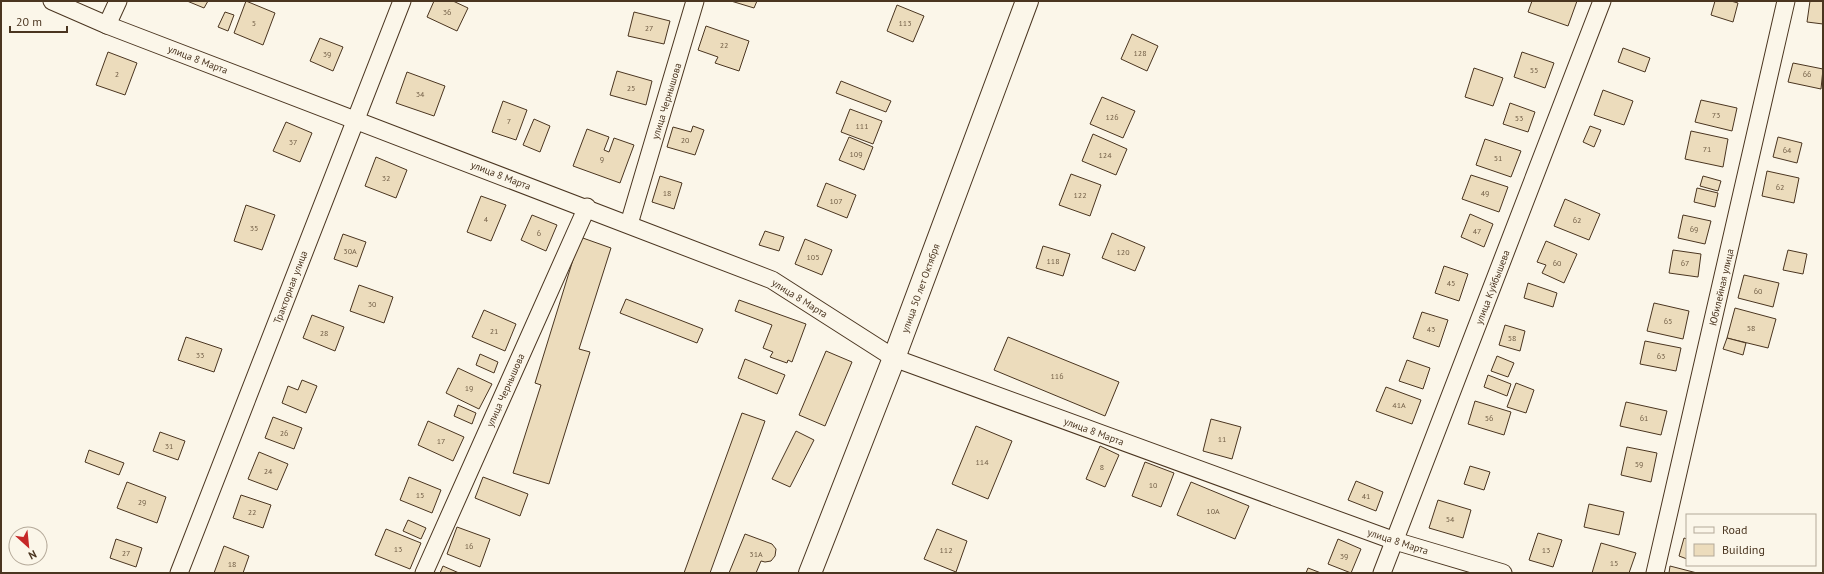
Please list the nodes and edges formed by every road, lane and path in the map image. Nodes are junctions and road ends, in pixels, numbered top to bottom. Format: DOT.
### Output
graph roads {
  1 [pos="52,1"];
  2 [pos="118,1"];
  3 [pos="402,1"];
  4 [pos="695,1"];
  5 [pos="1027,1"];
  6 [pos="1602,1"];
  7 [pos="1786,1"];
  8 [pos="107,25"];
  9 [pos="355,119"];
  10 [pos="586,207"];
  11 [pos="629,224"];
  12 [pos="894,358"];
  13 [pos="1394,541"];
  14 [pos="178,573"];
  15 [pos="424,573"];
  16 [pos="810,573"];
  17 [pos="1382,573"];
  18 [pos="1503,573"];
  19 [pos="1655,573"];
  1 -- 8 [label="street, улица 8 Марта"];
  2 -- 8 [label="street"];
  3 -- 9 [label="street, Тракторная улица"];
  4 -- 11 [label="street, улица Чернышова"];
  5 -- 12 [label="main road, улица 50 лет Октября"];
  6 -- 13 [label="street, улица Куйбышева"];
  7 -- 19 [label="street, Юбилейная улица"];
  8 -- 9 [label="street, улица 8 Марта"];
  9 -- 10 [label="street, улица 8 Марта"];
  9 -- 14 [label="street, Тракторная улица"];
  10 -- 11 [label="street, улица 8 Марта"];
  10 -- 15 [label="street, улица Чернышова"];
  11 -- 12 [label="street, улица 8 Марта"];
  12 -- 13 [label="street, улица 8 Марта"];
  12 -- 16 [label="main road, улица 50 лет Октября"];
  13 -- 17 [label="street, улица Куйбышева"];
  13 -- 18 [label="street, улица 8 Марта"];
}
